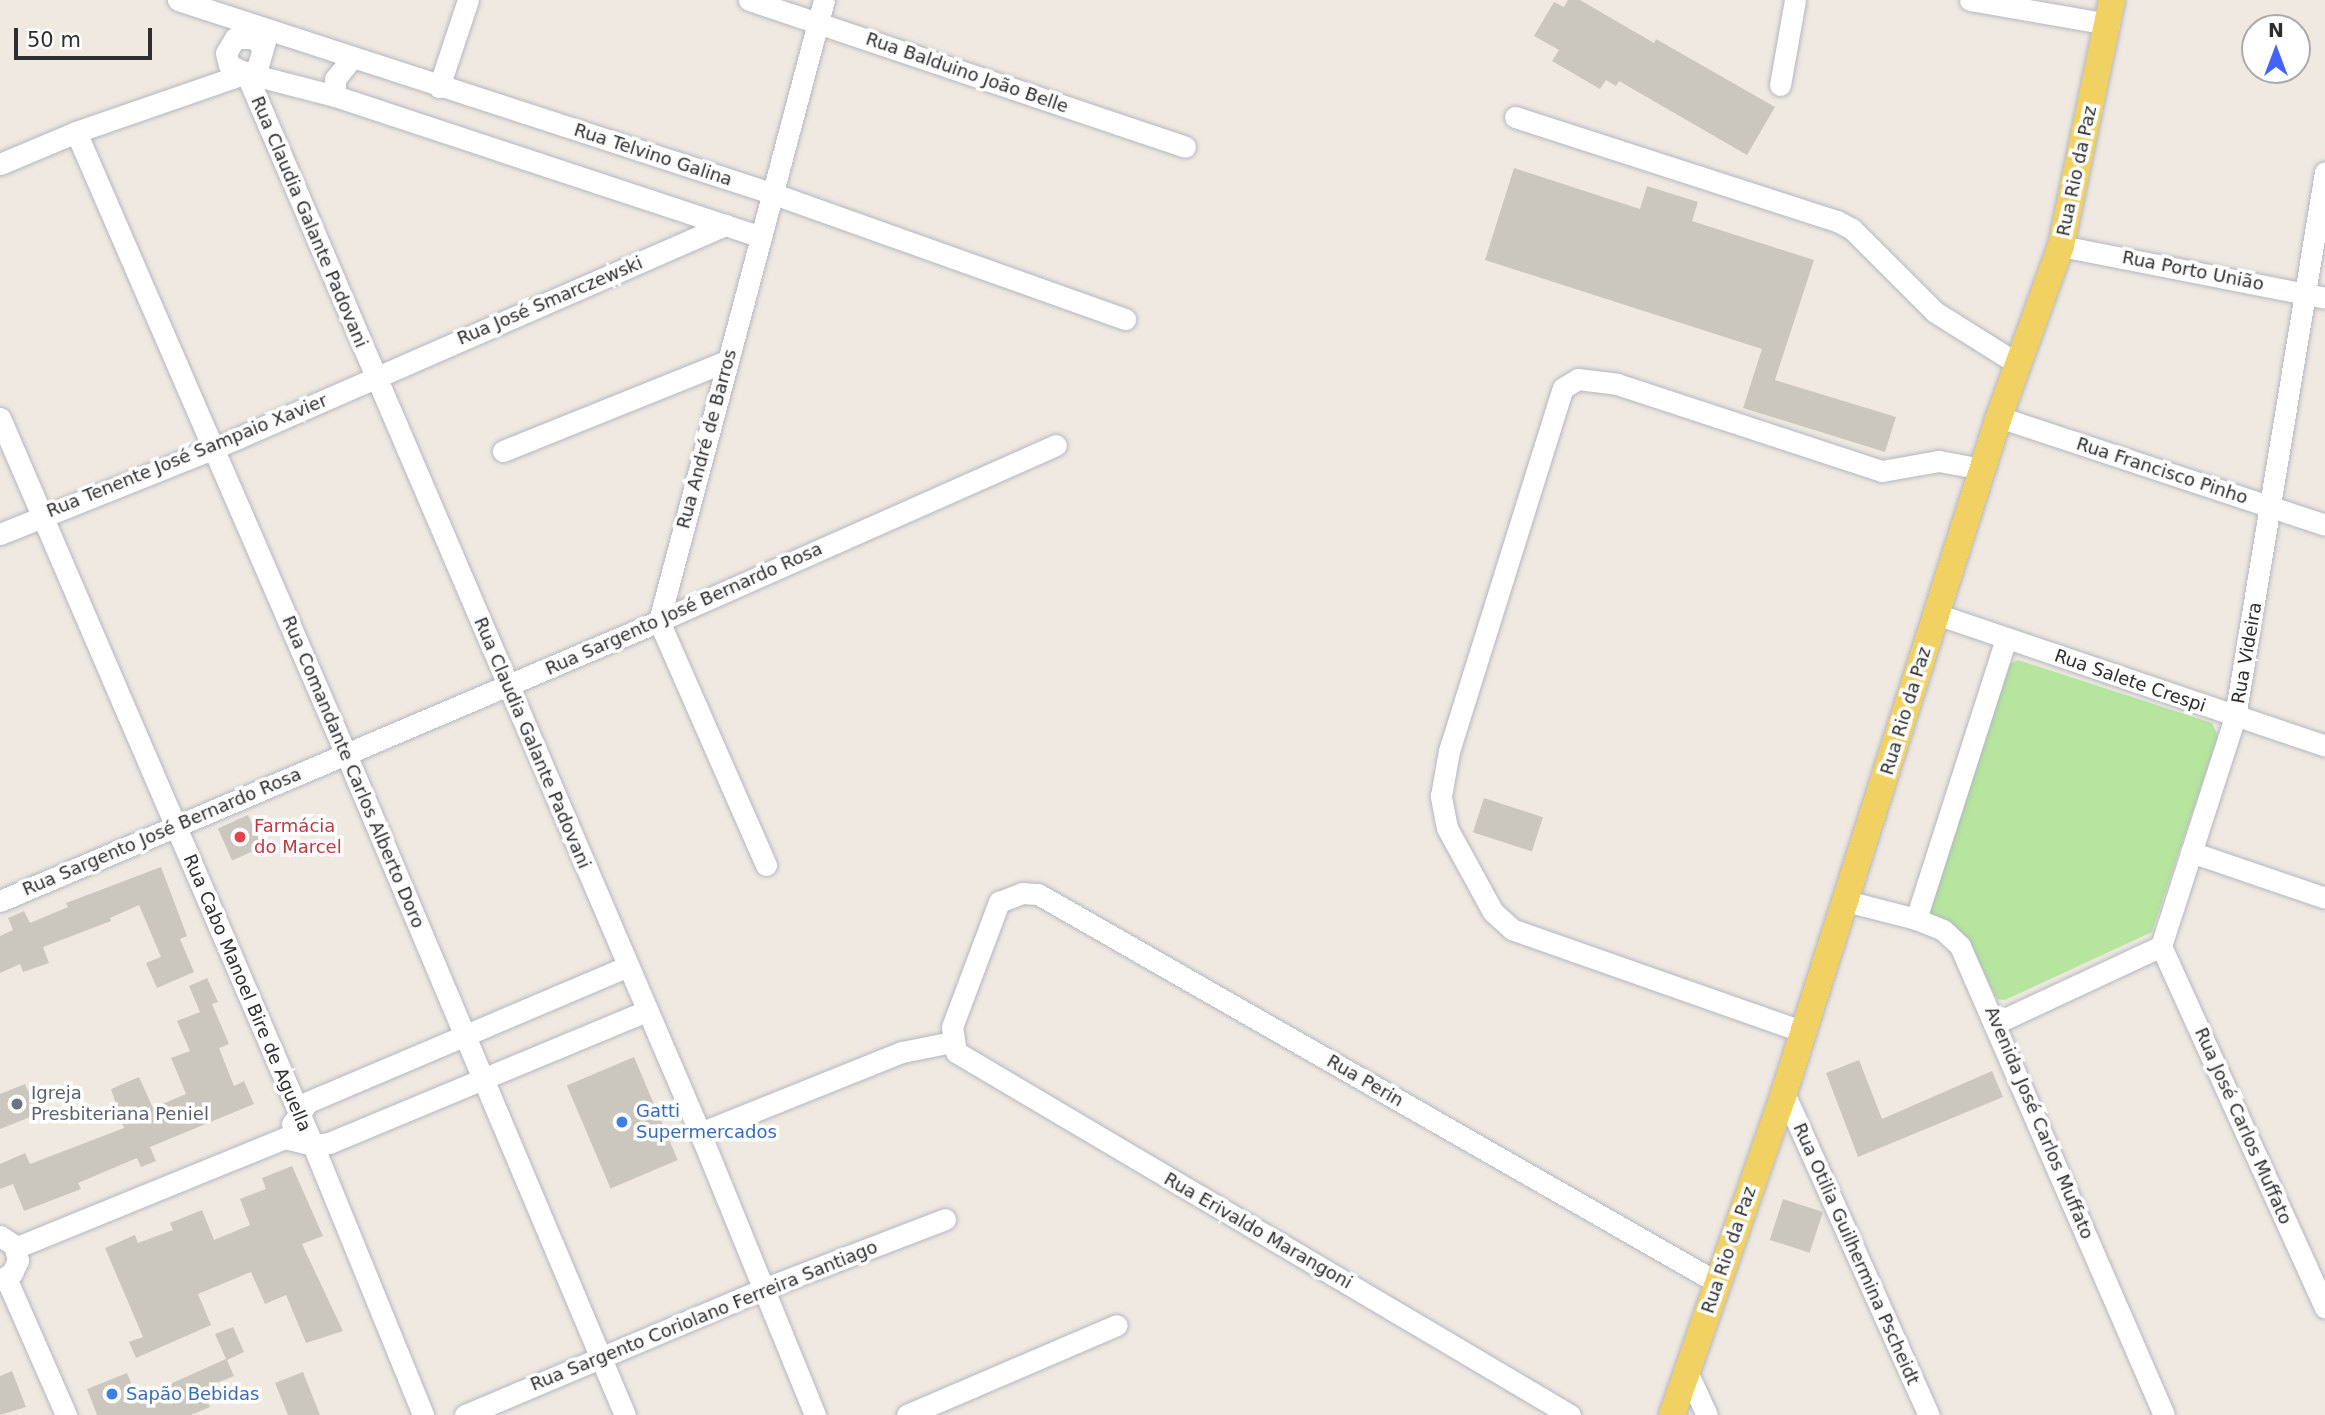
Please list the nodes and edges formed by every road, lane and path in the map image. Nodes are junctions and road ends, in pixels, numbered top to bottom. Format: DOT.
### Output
graph roads {
  1 [pos="178,0"];
  2 [pos="467,0"];
  3 [pos="748,0"];
  4 [pos="824,0"];
  5 [pos="1795,0"];
  6 [pos="1970,0"];
  7 [pos="2110,12"];
  8 [pos="231,19"];
  9 [pos="818,22"];
  10 [pos="265,39"];
  11 [pos="352,58"];
  12 [pos="246,73"];
  13 [pos="1780,85"];
  14 [pos="439,88"];
  15 [pos="335,96"];
  16 [pos="1515,117"];
  17 [pos="76,132"];
  18 [pos="1185,147"];
  19 [pos="0,164"];
  20 [pos="2325,172"];
  21 [pos="771,192"];
  22 [pos="725,226"];
  23 [pos="761,237"];
  24 [pos="2061,246"];
  25 [pos="2315,295"];
  26 [pos="1125,319"];
  27 [pos="727,361"];
  28 [pos="2018,364"];
  29 [pos="374,377"];
  30 [pos="1999,417"];
  31 [pos="0,418"];
  32 [pos="1056,444"];
  33 [pos="215,448"];
  34 [pos="503,451"];
  35 [pos="1982,469"];
  36 [pos="2273,507"];
  37 [pos="42,516"];
  38 [pos="2325,525"];
  39 [pos="0,534"];
  40 [pos="1936,614"];
  41 [pos="659,621"];
  42 [pos="2006,638"];
  43 [pos="509,685"];
  44 [pos="2235,717"];
  45 [pos="2325,746"];
  46 [pos="346,754"];
  47 [pos="176,826"];
  48 [pos="2191,852"];
  49 [pos="766,865"];
  50 [pos="2325,898"];
  51 [pos="0,901"];
  52 [pos="1846,901"];
  53 [pos="1916,919"];
  54 [pos="2161,946"];
  55 [pos="625,967"];
  56 [pos="646,1011"];
  57 [pos="1996,1023"];
  58 [pos="1804,1032"];
  59 [pos="465,1037"];
  60 [pos="952,1042"];
  61 [pos="482,1078"];
  62 [pos="1784,1093"];
  63 [pos="298,1112"];
  64 [pos="700,1133"];
  65 [pos="285,1138"];
  66 [pos="313,1145"];
  67 [pos="945,1219"];
  68 [pos="8,1242"];
  69 [pos="3,1279"];
  70 [pos="1718,1283"];
  71 [pos="763,1289"];
  72 [pos="2325,1307"];
  73 [pos="1117,1325"];
  74 [pos="601,1357"];
  75 [pos="1687,1372"];
  76 [pos="66,1415"];
  77 [pos="423,1415"];
  78 [pos="465,1415"];
  79 [pos="625,1415"];
  80 [pos="815,1415"];
  81 [pos="907,1415"];
  82 [pos="1570,1415"];
  83 [pos="1672,1415"];
  84 [pos="1707,1415"];
  85 [pos="1929,1415"];
  86 [pos="2164,1415"];
  1 -- 8 [label="street, Rua Telvino Galina"];
  2 -- 14 [label="street"];
  3 -- 9 [label="street, Rua Balduino João Belle"];
  4 -- 9 [label="street, Rua André de Barros"];
  5 -- 13 [label="street"];
  6 -- 7 [label="street"];
  7 -- 24 [label="main road, Rua Rio da Paz"];
  8 -- 10 [label="street, Rua Telvino Galina"];
  8 -- 12 [label="street, Rua Claudia Galante Padovani"];
  9 -- 18 [label="street, Rua Balduino João Belle"];
  9 -- 21 [label="street, Rua André de Barros"];
  10 -- 11 [label="street, Rua Telvino Galina"];
  10 -- 12 [label="street, Rua Claudia Galante Padovani"];
  11 -- 14 [label="street, Rua Telvino Galina"];
  11 -- 15 [label="street"];
  12 -- 15 [label="street"];
  12 -- 17 [label="street"];
  12 -- 29 [label="street, Rua Claudia Galante Padovani"];
  14 -- 21 [label="street, Rua Telvino Galina"];
  15 -- 22 [label="street"];
  16 -- 28 [label="street"];
  17 -- 19 [label="street"];
  17 -- 33 [label="street, Rua Comandante Carlos Alberto Doro"];
  20 -- 25 [label="street, Rua Videira"];
  21 -- 23 [label="street, Rua André de Barros"];
  21 -- 26 [label="street, Rua Telvino Galina"];
  22 -- 23 [label="street"];
  22 -- 29 [label="street, Rua José Smarczewski"];
  23 -- 27 [label="street, Rua André de Barros"];
  24 -- 25 [label="street, Rua Porto União"];
  24 -- 28 [label="main road, Rua Rio da Paz"];
  25 -- 36 [label="street, Rua Videira"];
  27 -- 34 [label="street"];
  27 -- 41 [label="street, Rua André de Barros"];
  28 -- 30 [label="main road, Rua Rio da Paz"];
  29 -- 33 [label="street, Rua Tenente José Sampaio Xavier"];
  29 -- 43 [label="street, Rua Claudia Galante Padovani"];
  30 -- 35 [label="main road, Rua Rio da Paz"];
  30 -- 36 [label="street, Rua Francisco Pinho"];
  31 -- 37 [label="street, Rua Cabo Manoel Bire de Aguella"];
  32 -- 41 [label="street, Rua Sargento José Bernardo Rosa"];
  33 -- 37 [label="street, Rua Tenente José Sampaio Xavier"];
  33 -- 46 [label="street, Rua Comandante Carlos Alberto Doro"];
  35 -- 40 [label="main road, Rua Rio da Paz"];
  35 -- 58 [label="street"];
  36 -- 38 [label="street, Rua Francisco Pinho"];
  36 -- 44 [label="street, Rua Videira"];
  37 -- 39 [label="street, Rua Tenente José Sampaio Xavier"];
  37 -- 47 [label="street, Rua Cabo Manoel Bire de Aguella"];
  40 -- 42 [label="street, Rua Salete Crespi"];
  40 -- 52 [label="main road, Rua Rio da Paz"];
  41 -- 43 [label="street, Rua Sargento José Bernardo Rosa"];
  41 -- 49 [label="street"];
  42 -- 44 [label="street, Rua Salete Crespi"];
  42 -- 53 [label="street"];
  43 -- 46 [label="street, Rua Sargento José Bernardo Rosa"];
  43 -- 55 [label="street, Rua Claudia Galante Padovani"];
  44 -- 45 [label="street, Rua Salete Crespi"];
  44 -- 48 [label="street, Rua Videira"];
  46 -- 47 [label="street, Rua Sargento José Bernardo Rosa"];
  46 -- 59 [label="street, Rua Comandante Carlos Alberto Doro"];
  47 -- 51 [label="street, Rua Sargento José Bernardo Rosa"];
  47 -- 63 [label="street, Rua Cabo Manoel Bire de Aguella"];
  48 -- 50 [label="street"];
  48 -- 54 [label="street, Rua Videira"];
  52 -- 53 [label="street, Avenida José Carlos Muffato"];
  52 -- 58 [label="main road, Rua Rio da Paz"];
  53 -- 57 [label="street, Avenida José Carlos Muffato"];
  54 -- 57 [label="street"];
  54 -- 72 [label="street, Rua José Carlos Muffato"];
  55 -- 56 [label="street, Rua Claudia Galante Padovani"];
  55 -- 59 [label="street"];
  56 -- 61 [label="street"];
  56 -- 64 [label="street, Rua Claudia Galante Padovani"];
  57 -- 86 [label="street, Avenida José Carlos Muffato"];
  58 -- 62 [label="main road, Rua Rio da Paz"];
  59 -- 61 [label="street, Rua Comandante Carlos Alberto Doro"];
  59 -- 63 [label="street"];
  60 -- 64 [label="street"];
  60 -- 70 [label="street, Rua Perin"];
  60 -- 82 [label="street, Rua Erivaldo Marangoni"];
  61 -- 66 [label="street"];
  61 -- 74 [label="street, Rua Comandante Carlos Alberto Doro"];
  62 -- 70 [label="main road, Rua Rio da Paz"];
  62 -- 85 [label="street, Rua Otilia Guilhermina Pscheidt"];
  63 -- 65 [label="street"];
  63 -- 66 [label="street, Rua Cabo Manoel Bire de Aguella"];
  64 -- 71 [label="street, Rua Claudia Galante Padovani"];
  65 -- 66 [label="street"];
  65 -- 68 [label="street"];
  66 -- 77 [label="street, Rua Cabo Manoel Bire de Aguella"];
  67 -- 71 [label="street, Rua Sargento Coriolano Ferreira Santiago"];
  68 -- 69 [label="street"];
  69 -- 76 [label="street"];
  70 -- 75 [label="main road, Rua Rio da Paz"];
  71 -- 74 [label="street, Rua Sargento Coriolano Ferreira Santiago"];
  71 -- 80 [label="street, Rua Claudia Galante Padovani"];
  73 -- 81 [label="street"];
  74 -- 78 [label="street, Rua Sargento Coriolano Ferreira Santiago"];
  74 -- 79 [label="street, Rua Comandante Carlos Alberto Doro"];
  75 -- 83 [label="main road, Rua Rio da Paz"];
  75 -- 84 [label="street"];
}
